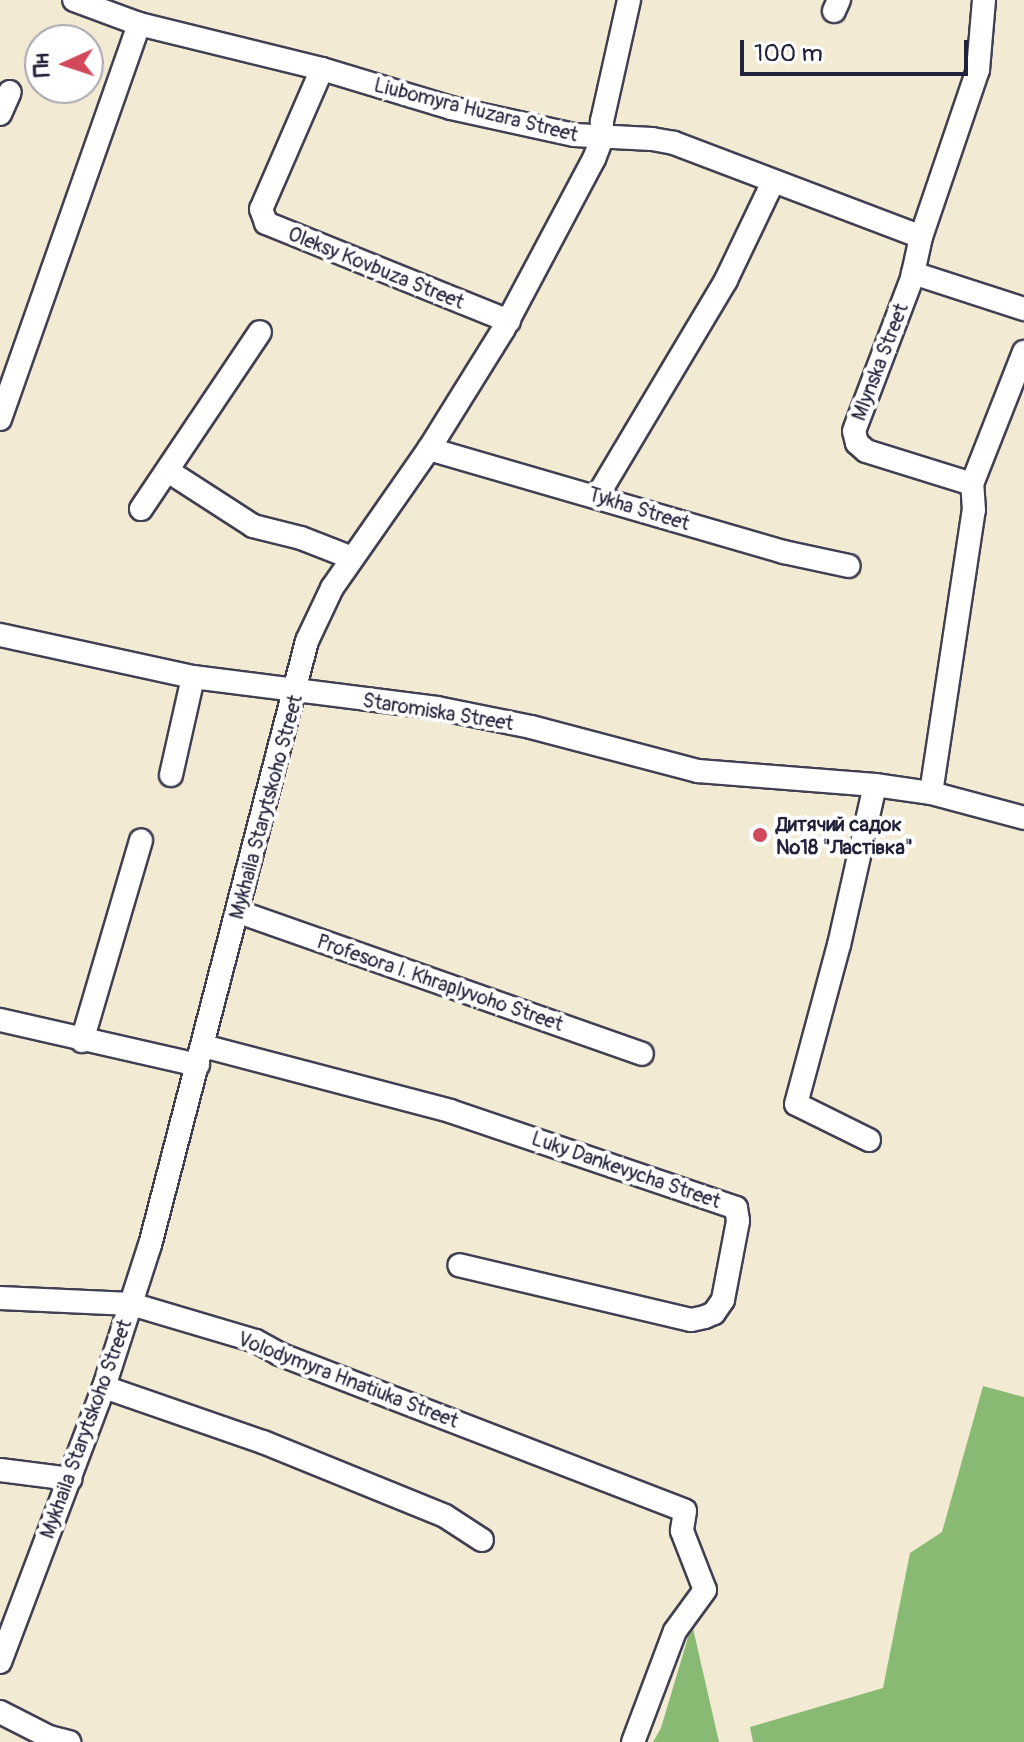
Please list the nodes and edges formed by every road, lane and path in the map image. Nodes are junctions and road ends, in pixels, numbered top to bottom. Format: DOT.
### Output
graph roads {
  1 [pos="74,0"];
  2 [pos="629,0"];
  3 [pos="984,0"];
  4 [pos="139,24"];
  5 [pos="322,69"];
  6 [pos="10,92"];
  7 [pos="0,114"];
  8 [pos="602,138"];
  9 [pos="773,182"];
  10 [pos="921,237"];
  11 [pos="913,273"];
  12 [pos="1024,309"];
  13 [pos="509,321"];
  14 [pos="260,332"];
  15 [pos="1024,352"];
  16 [pos="0,419"];
  17 [pos="429,449"];
  18 [pos="168,471"];
  19 [pos="972,484"];
  20 [pos="598,495"];
  21 [pos="141,509"];
  22 [pos="352,558"];
  23 [pos="849,566"];
  24 [pos="0,635"];
  25 [pos="193,677"];
  26 [pos="296,692"];
  27 [pos="171,775"];
  28 [pos="875,785"];
  29 [pos="931,793"];
  30 [pos="1024,818"];
  31 [pos="141,841"];
  32 [pos="239,912"];
  33 [pos="0,1020"];
  34 [pos="82,1041"];
  35 [pos="642,1054"];
  36 [pos="200,1056"];
  37 [pos="869,1140"];
  38 [pos="459,1265"];
  39 [pos="0,1298"];
  40 [pos="131,1304"];
  41 [pos="104,1387"];
  42 [pos="0,1470"];
  43 [pos="70,1479"];
  44 [pos="482,1540"];
  45 [pos="6,1628"];
  46 [pos="0,1662"];
  47 [pos="0,1712"];
  48 [pos="55,1740"];
  49 [pos="633,1742"];
  1 -- 4 [label="street, Liubomyra Huzara Street"];
  2 -- 8 [label="street, Mykhaila Starytskoho Street"];
  3 -- 10 [label="street, Mlynska Street"];
  4 -- 5 [label="street, Liubomyra Huzara Street"];
  4 -- 16 [label="street"];
  5 -- 8 [label="street, Liubomyra Huzara Street"];
  5 -- 13 [label="street, Oleksy Kovbuza Street"];
  6 -- 7 [label="street"];
  8 -- 9 [label="street, Liubomyra Huzara Street"];
  8 -- 13 [label="street, Mykhaila Starytskoho Street"];
  9 -- 10 [label="street, Liubomyra Huzara Street"];
  9 -- 20 [label="street"];
  10 -- 11 [label="street, Mlynska Street"];
  11 -- 12 [label="street"];
  11 -- 19 [label="street, Mlynska Street"];
  13 -- 17 [label="street, Mykhaila Starytskoho Street"];
  14 -- 18 [label="street"];
  15 -- 19 [label="street"];
  17 -- 20 [label="street, Tykha Street"];
  17 -- 22 [label="street, Mykhaila Starytskoho Street"];
  18 -- 21 [label="street"];
  18 -- 22 [label="street"];
  19 -- 29 [label="street"];
  20 -- 23 [label="street, Tykha Street"];
  22 -- 26 [label="street, Mykhaila Starytskoho Street"];
  24 -- 25 [label="street, Staromiska Street"];
  25 -- 26 [label="street, Staromiska Street"];
  25 -- 27 [label="street"];
  26 -- 28 [label="street, Staromiska Street"];
  26 -- 32 [label="street, Mykhaila Starytskoho Street"];
  28 -- 29 [label="street, Staromiska Street"];
  28 -- 37 [label="street"];
  29 -- 30 [label="street, Staromiska Street"];
  31 -- 34 [label="street"];
  32 -- 35 [label="street, Profesora I. Khraplyvoho Street"];
  32 -- 36 [label="street, Mykhaila Starytskoho Street"];
  33 -- 34 [label="street, Luky Dankevycha Street"];
  34 -- 36 [label="street, Luky Dankevycha Street"];
  36 -- 38 [label="street, Luky Dankevycha Street"];
  36 -- 40 [label="street, Mykhaila Starytskoho Street"];
  39 -- 40 [label="street, Volodymyra Hnatiuka Street"];
  40 -- 41 [label="street, Mykhaila Starytskoho Street"];
  40 -- 49 [label="street, Volodymyra Hnatiuka Street"];
  41 -- 43 [label="street, Mykhaila Starytskoho Street"];
  41 -- 44 [label="street"];
  42 -- 43 [label="street"];
  43 -- 45 [label="street, Mykhaila Starytskoho Street"];
  45 -- 46 [label="street, Mykhaila Starytskoho Street"];
  47 -- 48 [label="street"];
}
